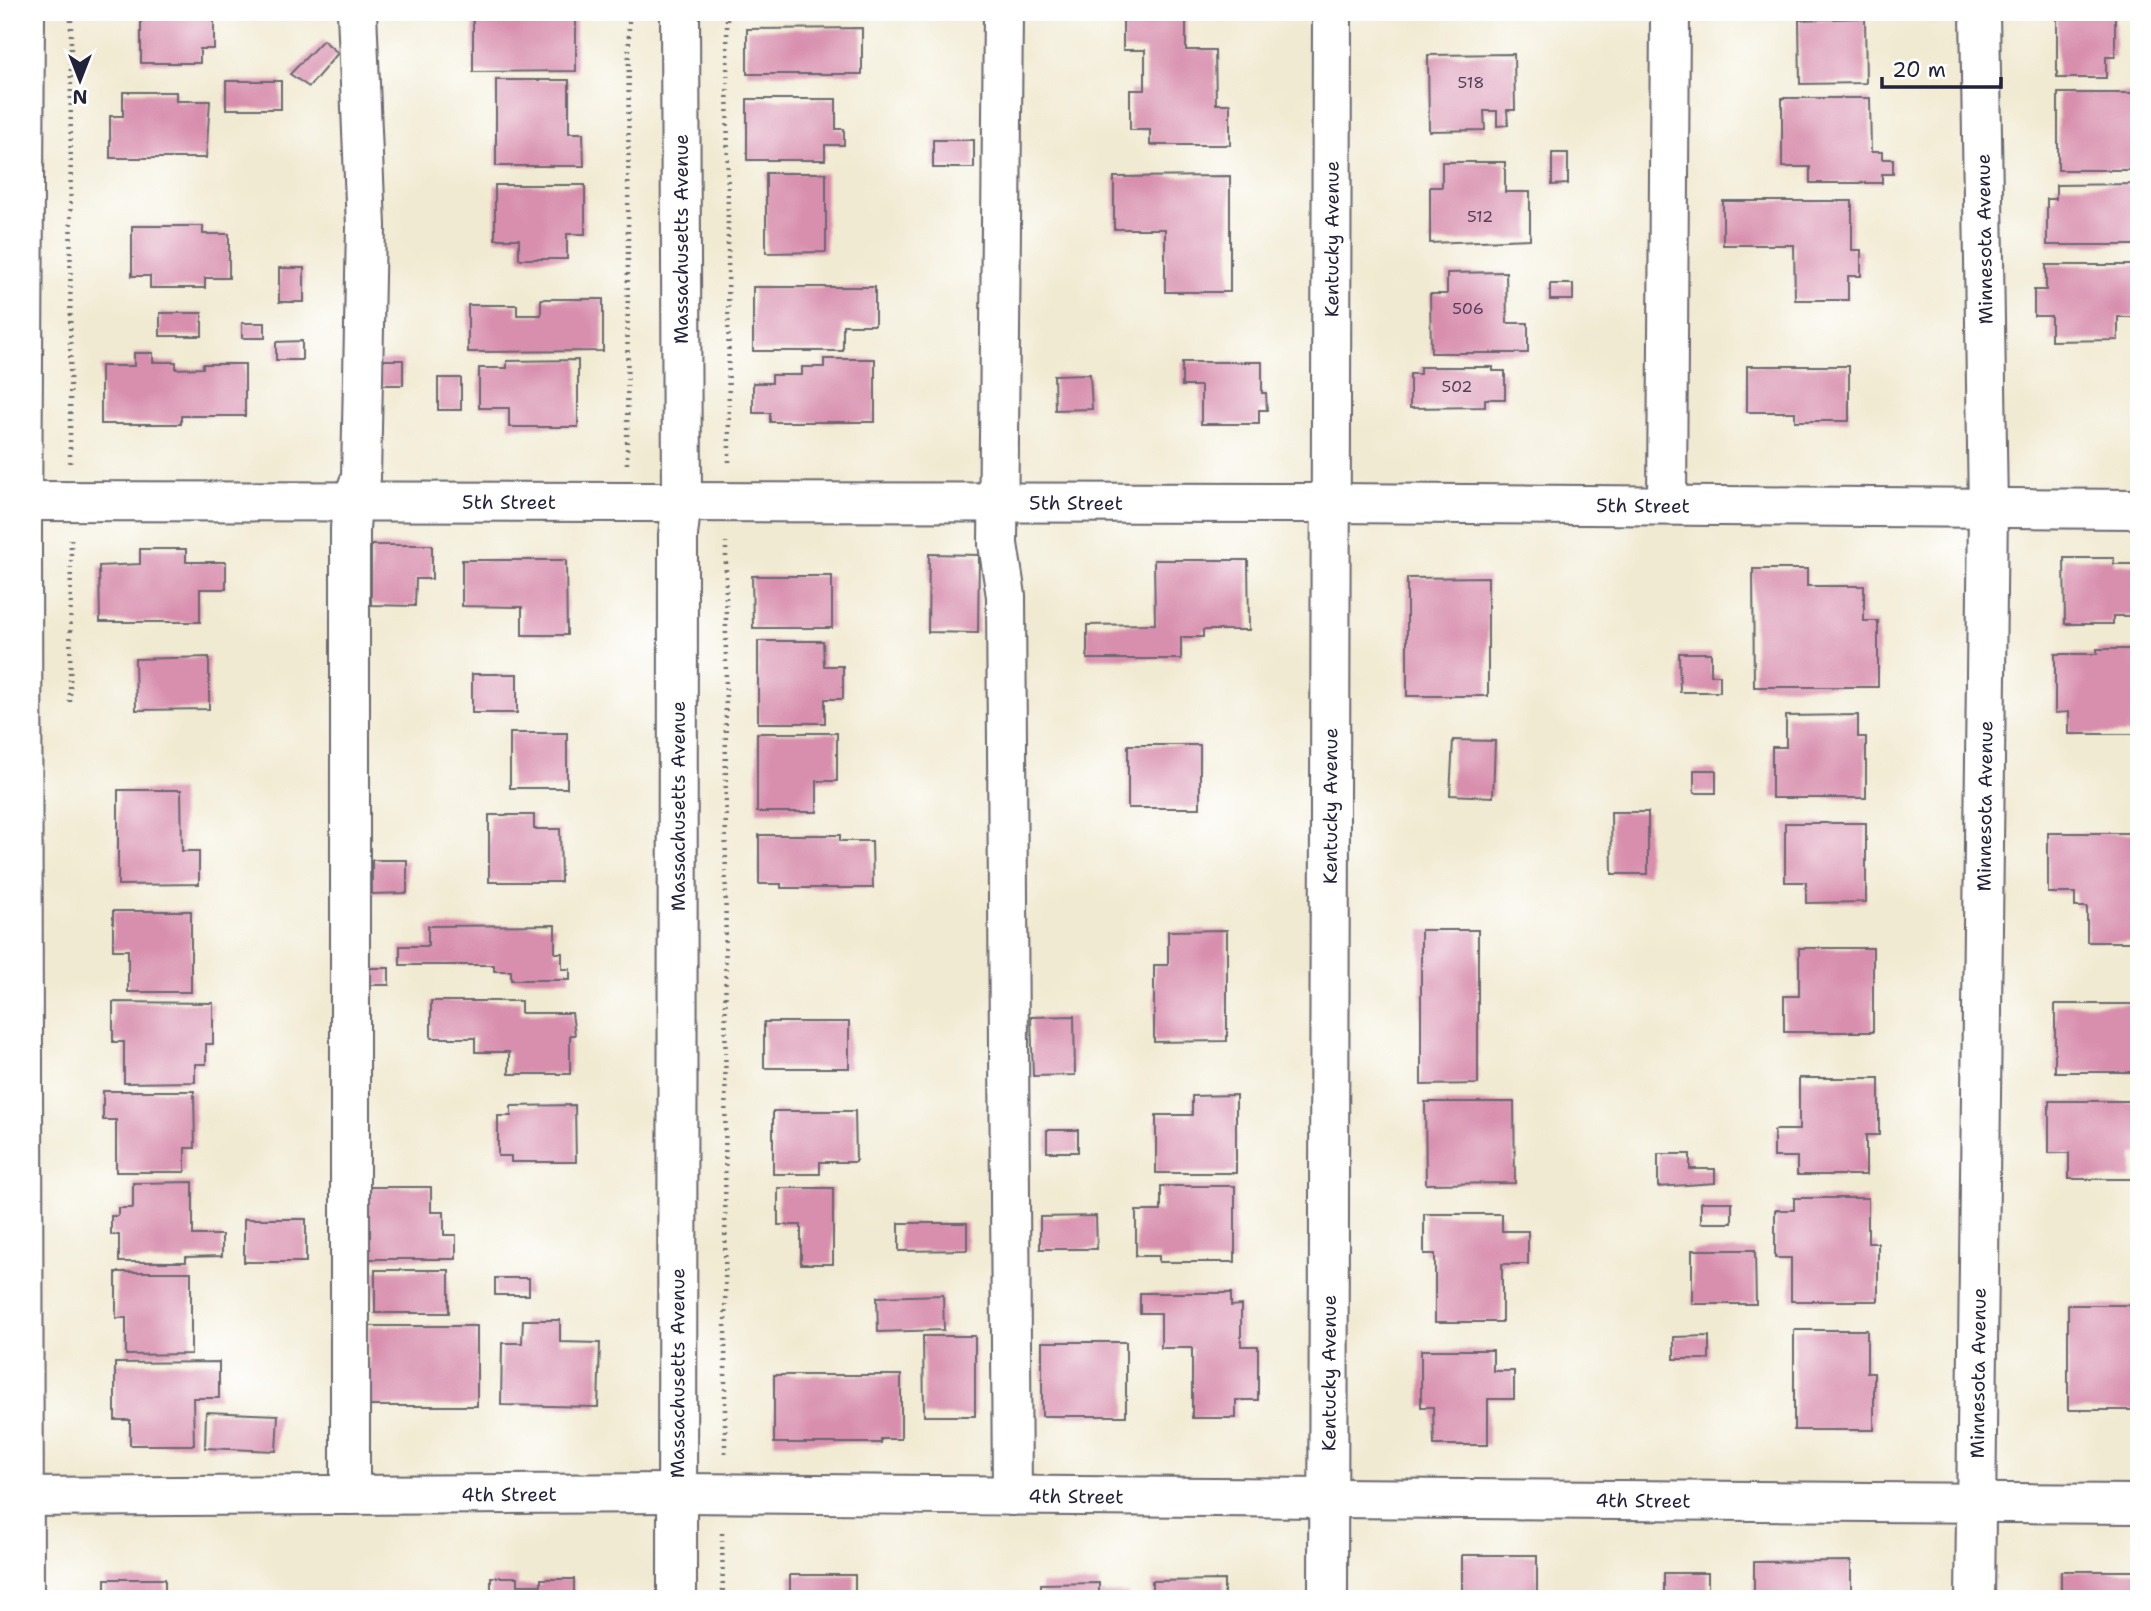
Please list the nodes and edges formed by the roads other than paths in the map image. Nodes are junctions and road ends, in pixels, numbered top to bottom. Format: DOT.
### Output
graph roads {
  1 [pos="25,12"];
  2 [pos="357,12"];
  3 [pos="680,12"];
  4 [pos="1003,12"];
  5 [pos="1332,12"];
  6 [pos="1670,12"];
  7 [pos="1980,12"];
  8 [pos="18,501"];
  9 [pos="352,501"];
  10 [pos="682,501"];
  11 [pos="999,502"];
  12 [pos="1330,503"];
  13 [pos="1667,505"];
  14 [pos="1988,508"];
  15 [pos="2139,509"];
  16 [pos="677,1493"];
  17 [pos="350,1495"];
  18 [pos="1012,1496"];
  19 [pos="18,1498"];
  20 [pos="1328,1499"];
  21 [pos="1976,1504"];
  22 [pos="2139,1504"];
  23 [pos="24,1599"];
  24 [pos="677,1599"];
  25 [pos="1328,1599"];
  26 [pos="1975,1599"];
  1 -- 8 [label="street"];
  2 -- 9 [label="street"];
  3 -- 10 [label="street, Massachusetts Avenue"];
  4 -- 11 [label="street"];
  5 -- 12 [label="street, Kentucky Avenue"];
  6 -- 13 [label="street"];
  7 -- 14 [label="street, Minnesota Avenue"];
  8 -- 9 [label="street, 5th Street"];
  8 -- 19 [label="street"];
  9 -- 10 [label="street, 5th Street"];
  9 -- 17 [label="street"];
  10 -- 11 [label="street, 5th Street"];
  10 -- 16 [label="street, Massachusetts Avenue"];
  11 -- 12 [label="street, 5th Street"];
  11 -- 18 [label="street"];
  12 -- 13 [label="street, 5th Street"];
  12 -- 20 [label="street, Kentucky Avenue"];
  13 -- 14 [label="street, 5th Street"];
  14 -- 15 [label="street, 5th Street"];
  14 -- 21 [label="street, Minnesota Avenue"];
  16 -- 17 [label="street, 4th Street"];
  16 -- 18 [label="street, 4th Street"];
  16 -- 24 [label="street, Massachusetts Avenue"];
  17 -- 19 [label="street, 4th Street"];
  18 -- 20 [label="street, 4th Street"];
  19 -- 23 [label="street"];
  20 -- 21 [label="street, 4th Street"];
  20 -- 25 [label="street, Kentucky Avenue"];
  21 -- 22 [label="street, 4th Street"];
  21 -- 26 [label="street, Minnesota Avenue"];
}
